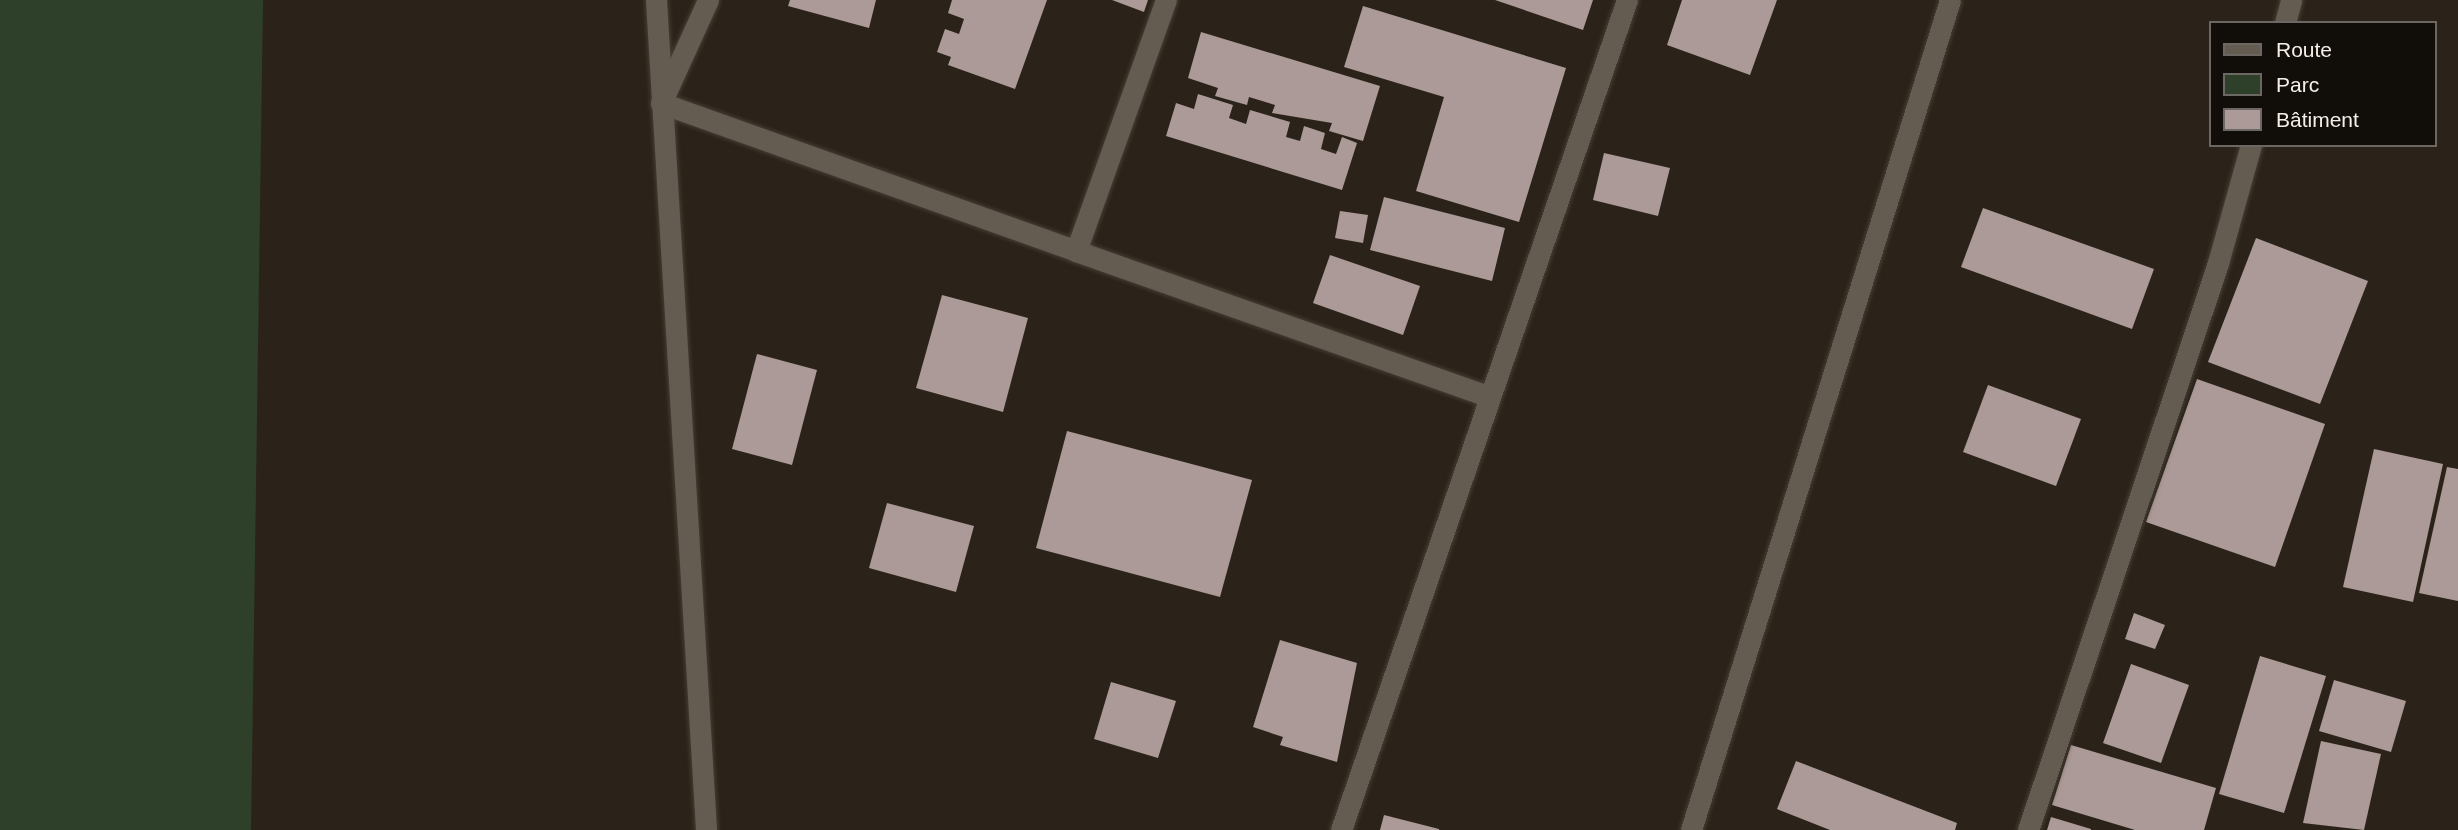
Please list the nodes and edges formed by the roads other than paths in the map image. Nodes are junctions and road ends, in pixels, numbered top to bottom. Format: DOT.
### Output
graph roads {
  1 [pos="656,0"];
  2 [pos="708,0"];
  3 [pos="1166,0"];
  4 [pos="1627,0"];
  5 [pos="1950,0"];
  6 [pos="2291,0"];
  7 [pos="2286,21"];
  8 [pos="662,103"];
  9 [pos="2250,147"];
  10 [pos="1076,251"];
  11 [pos="1487,396"];
  12 [pos="706,830"];
  13 [pos="1340,830"];
  14 [pos="1690,830"];
  15 [pos="2028,830"];
  1 -- 8 [label="street"];
  2 -- 8 [label="street"];
  3 -- 10 [label="street"];
  4 -- 11 [label="street"];
  5 -- 14 [label="street"];
  6 -- 7 [label="street"];
  8 -- 10 [label="street"];
  8 -- 12 [label="street"];
  9 -- 15 [label="street"];
  10 -- 11 [label="street"];
  11 -- 13 [label="street"];
}
